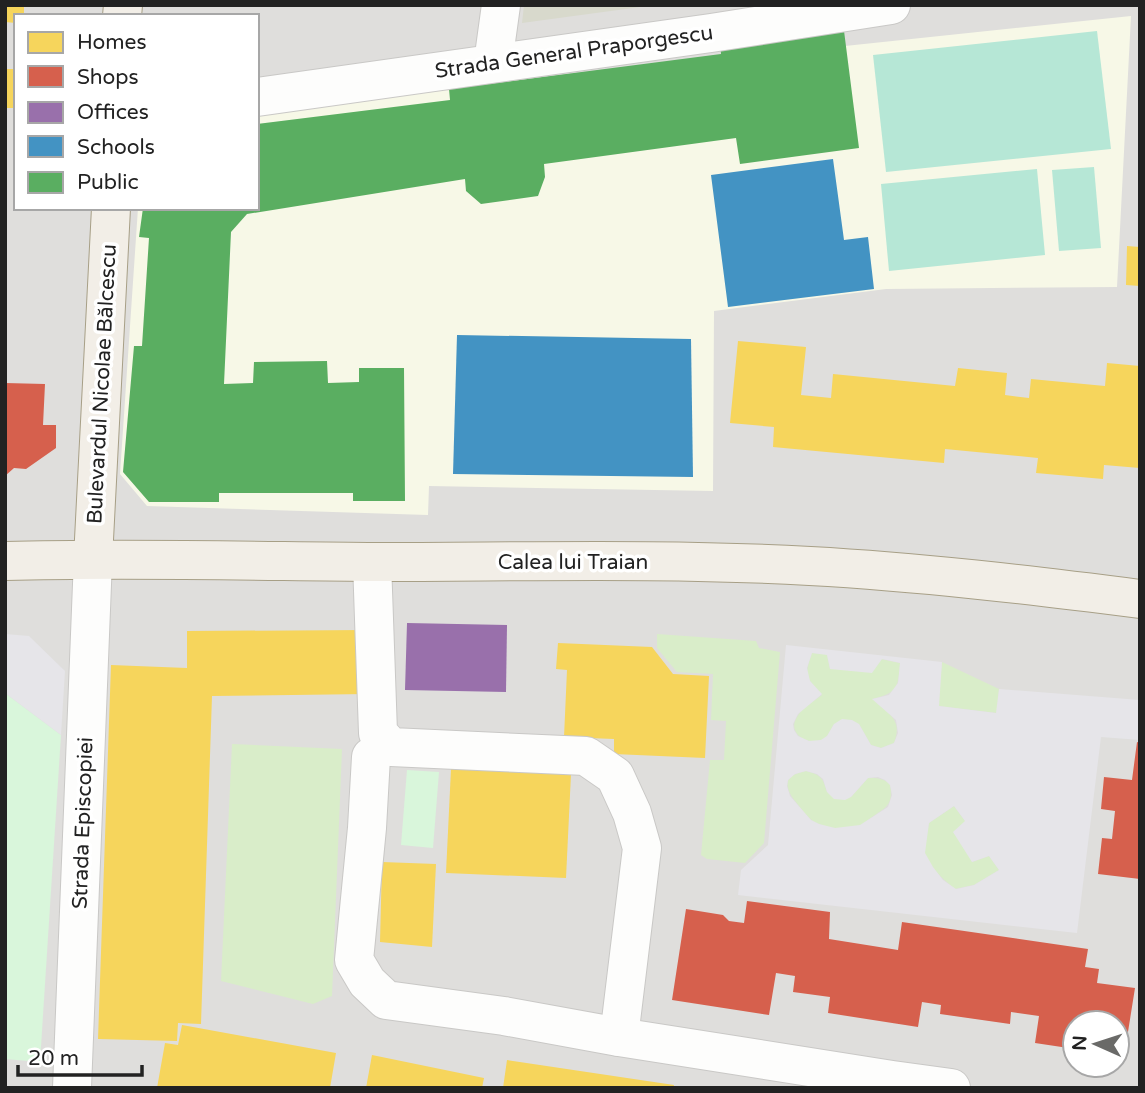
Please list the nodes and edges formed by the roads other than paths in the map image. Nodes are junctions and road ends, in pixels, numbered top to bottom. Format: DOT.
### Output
graph roads {
  1 [pos="501,5"];
  2 [pos="891,5"];
  3 [pos="493,63"];
  4 [pos="259,97"];
  5 [pos="111,210"];
  6 [pos="93,559"];
  7 [pos="5,561"];
  8 [pos="372,562"];
  9 [pos="1140,599"];
  10 [pos="371,757"];
  11 [pos="619,1037"];
  12 [pos="72,1088"];
  13 [pos="951,1088"];
  1 -- 3 [label="street"];
  2 -- 3 [label="street, Strada General Praporgescu"];
  3 -- 4 [label="street, Strada General Praporgescu"];
  5 -- 6 [label="main road, Bulevardul Nicolae Bălcescu"];
  6 -- 7 [label="main road, Calea lui Traian"];
  6 -- 8 [label="main road, Calea lui Traian"];
  6 -- 12 [label="street, Strada Episcopiei"];
  8 -- 9 [label="main road, Calea lui Traian"];
  8 -- 11 [label="street"];
  10 -- 11 [label="street"];
  11 -- 13 [label="street"];
}
